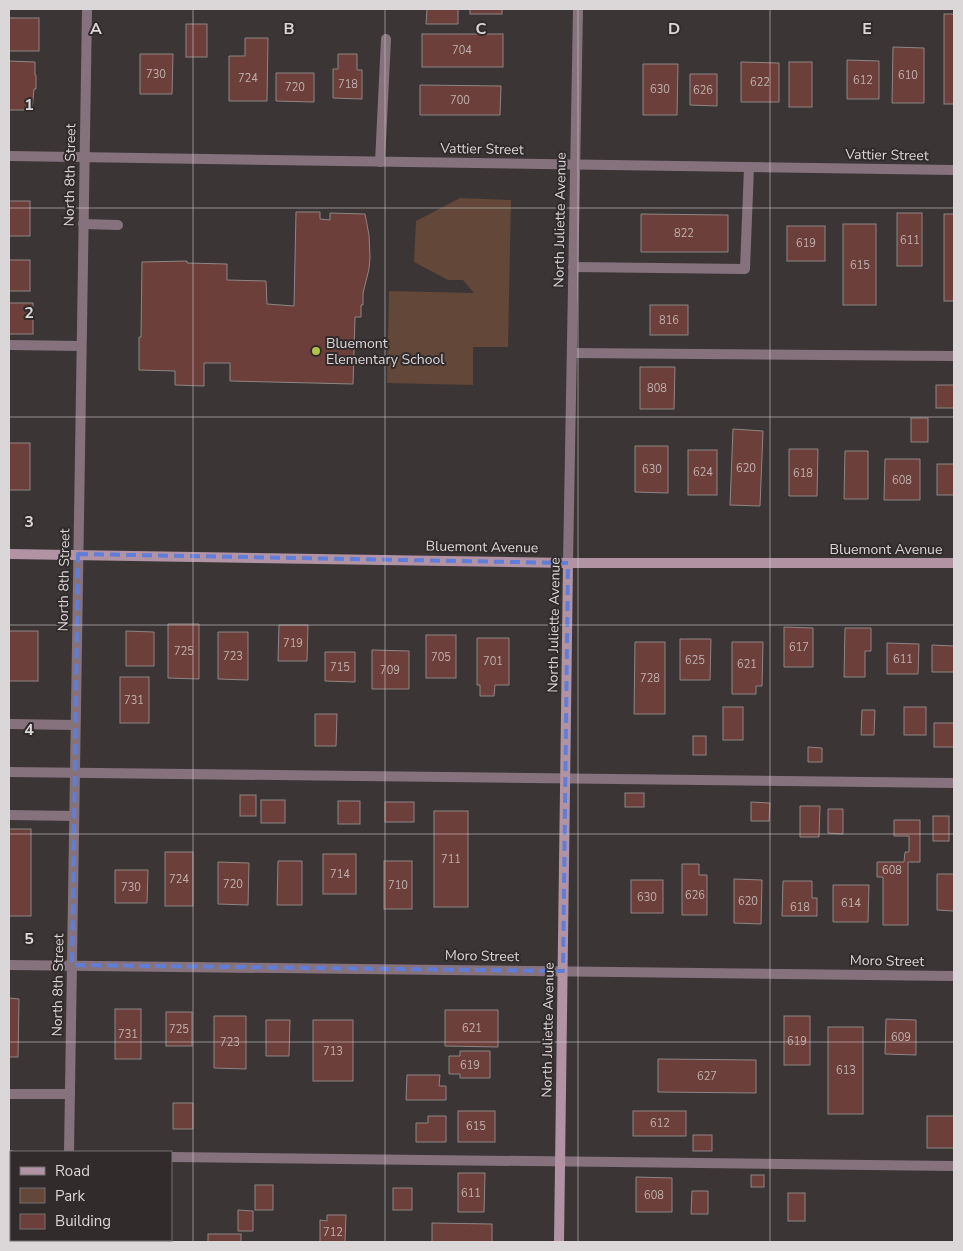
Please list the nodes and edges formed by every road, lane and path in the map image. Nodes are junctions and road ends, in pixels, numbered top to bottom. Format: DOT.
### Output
graph roads {
  1 [pos="87,9"];
  2 [pos="578,9"];
  3 [pos="386,39"];
  4 [pos="9,156"];
  5 [pos="84,157"];
  6 [pos="380,162"];
  7 [pos="575,164"];
  8 [pos="748,167"];
  9 [pos="954,170"];
  10 [pos="83,224"];
  11 [pos="118,225"];
  12 [pos="573,267"];
  13 [pos="9,345"];
  14 [pos="81,346"];
  15 [pos="572,352"];
  16 [pos="954,356"];
  17 [pos="9,554"];
  18 [pos="78,554"];
  19 [pos="568,562"];
  20 [pos="954,563"];
  21 [pos="9,724"];
  22 [pos="75,725"];
  23 [pos="9,772"];
  24 [pos="74,773"];
  25 [pos="565,779"];
  26 [pos="954,783"];
  27 [pos="9,815"];
  28 [pos="74,816"];
  29 [pos="9,965"];
  30 [pos="72,965"];
  31 [pos="563,971"];
  32 [pos="954,976"];
  33 [pos="9,1094"];
  34 [pos="70,1094"];
  35 [pos="69,1151"];
  36 [pos="172,1157"];
  37 [pos="560,1161"];
  38 [pos="954,1166"];
  39 [pos="559,1242"];
  1 -- 5 [label="street, North 8th Street"];
  2 -- 7 [label="street, North Juliette Avenue"];
  3 -- 6 [label="street"];
  4 -- 5 [label="street, Vattier Street"];
  5 -- 6 [label="street, Vattier Street"];
  5 -- 10 [label="street, North 8th Street"];
  6 -- 7 [label="street, Vattier Street"];
  7 -- 8 [label="street, Vattier Street"];
  7 -- 12 [label="street, North Juliette Avenue"];
  8 -- 9 [label="street, Vattier Street"];
  8 -- 12 [label="street"];
  10 -- 11 [label="street"];
  10 -- 14 [label="street, North 8th Street"];
  12 -- 15 [label="street, North Juliette Avenue"];
  13 -- 14 [label="street"];
  14 -- 18 [label="street, North 8th Street"];
  15 -- 16 [label="street"];
  15 -- 19 [label="street, North Juliette Avenue"];
  17 -- 18 [label="main road, Bluemont Avenue"];
  18 -- 19 [label="main road, Bluemont Avenue"];
  18 -- 22 [label="street, North 8th Street"];
  19 -- 20 [label="main road, Bluemont Avenue"];
  19 -- 25 [label="main road, North Juliette Avenue"];
  21 -- 22 [label="street"];
  22 -- 24 [label="street, North 8th Street"];
  23 -- 24 [label="street"];
  24 -- 25 [label="street"];
  24 -- 28 [label="street, North 8th Street"];
  25 -- 26 [label="street"];
  25 -- 31 [label="main road, North Juliette Avenue"];
  27 -- 28 [label="street"];
  28 -- 30 [label="street, North 8th Street"];
  29 -- 30 [label="street, Moro Street"];
  30 -- 31 [label="street, Moro Street"];
  30 -- 34 [label="street, North 8th Street"];
  31 -- 32 [label="street, Moro Street"];
  31 -- 37 [label="main road, North Juliette Avenue"];
  33 -- 34 [label="street"];
  34 -- 35 [label="street, North 8th Street"];
  36 -- 37 [label="street"];
  37 -- 38 [label="street"];
  37 -- 39 [label="main road, North Juliette Avenue"];
}
